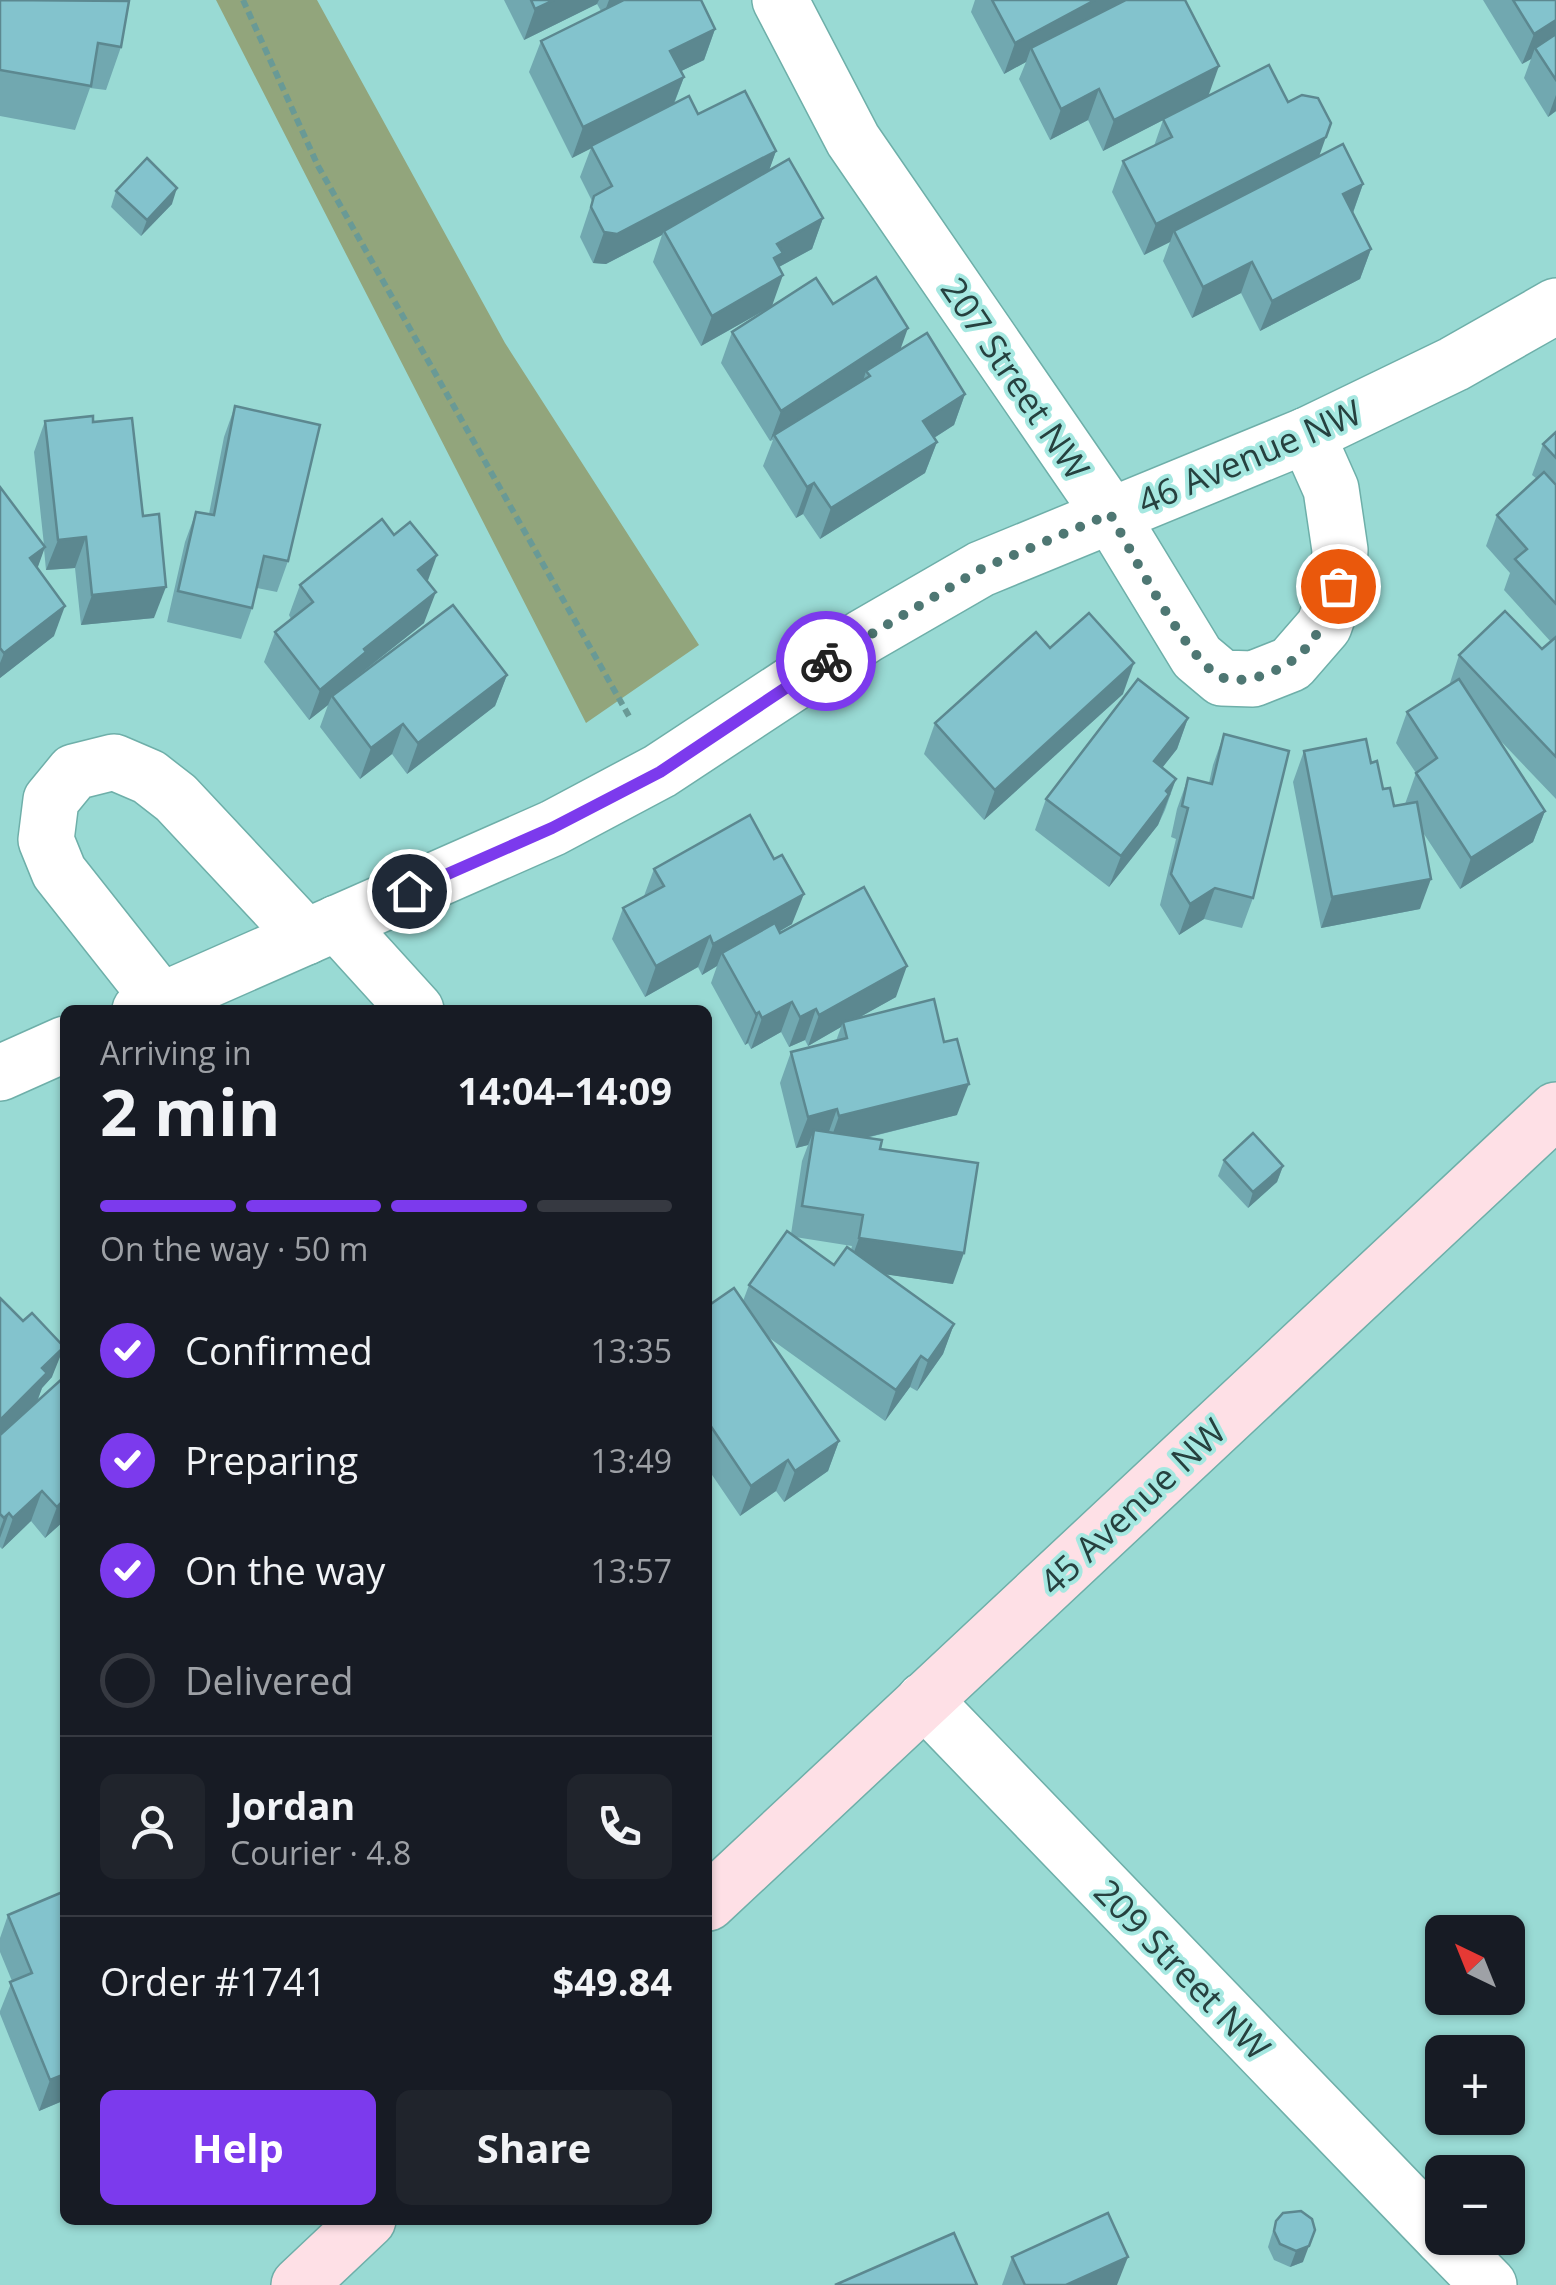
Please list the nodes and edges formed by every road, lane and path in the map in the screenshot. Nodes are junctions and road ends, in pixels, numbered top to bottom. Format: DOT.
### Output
graph roads {
  1 [pos="243,0"];
  2 [pos="780,0"];
  3 [pos="1556,306"];
  4 [pos="1307,435"];
  5 [pos="1110,514"];
  6 [pos="660,772"];
  7 [pos="321,930"];
  8 [pos="151,1005"];
  9 [pos="410,1005"];
  10 [pos="60,1046"];
  11 [pos="0,1073"];
  12 [pos="1556,1110"];
  13 [pos="924,1700"];
  14 [pos="712,1899"];
  15 [pos="1425,2218"];
  16 [pos="363,2225"];
  17 [pos="1460,2255"];
  18 [pos="298,2285"];
  19 [pos="1489,2285"];
  1 -- 6 [label="path"];
  2 -- 5 [label="street, 207 Street NW"];
  3 -- 4 [label="street, 46 Avenue NW"];
  4 -- 5 [label="street, 46 Avenue NW"];
  4 -- 5 [label="street, 207 Street NW"];
  5 -- 6 [label="street, 46 Avenue NW"];
  6 -- 7 [label="street, 46 Avenue NW"];
  7 -- 8 [label="street, 46 Avenue NW"];
  7 -- 8 [label="street"];
  7 -- 9 [label="street"];
  10 -- 11 [label="street"];
  12 -- 13 [label="street, 45 Avenue NW"];
  13 -- 14 [label="street, 45 Avenue NW"];
  13 -- 15 [label="street, 209 Street NW"];
  16 -- 18 [label="street"];
  17 -- 19 [label="street, 209 Street NW"];
}
